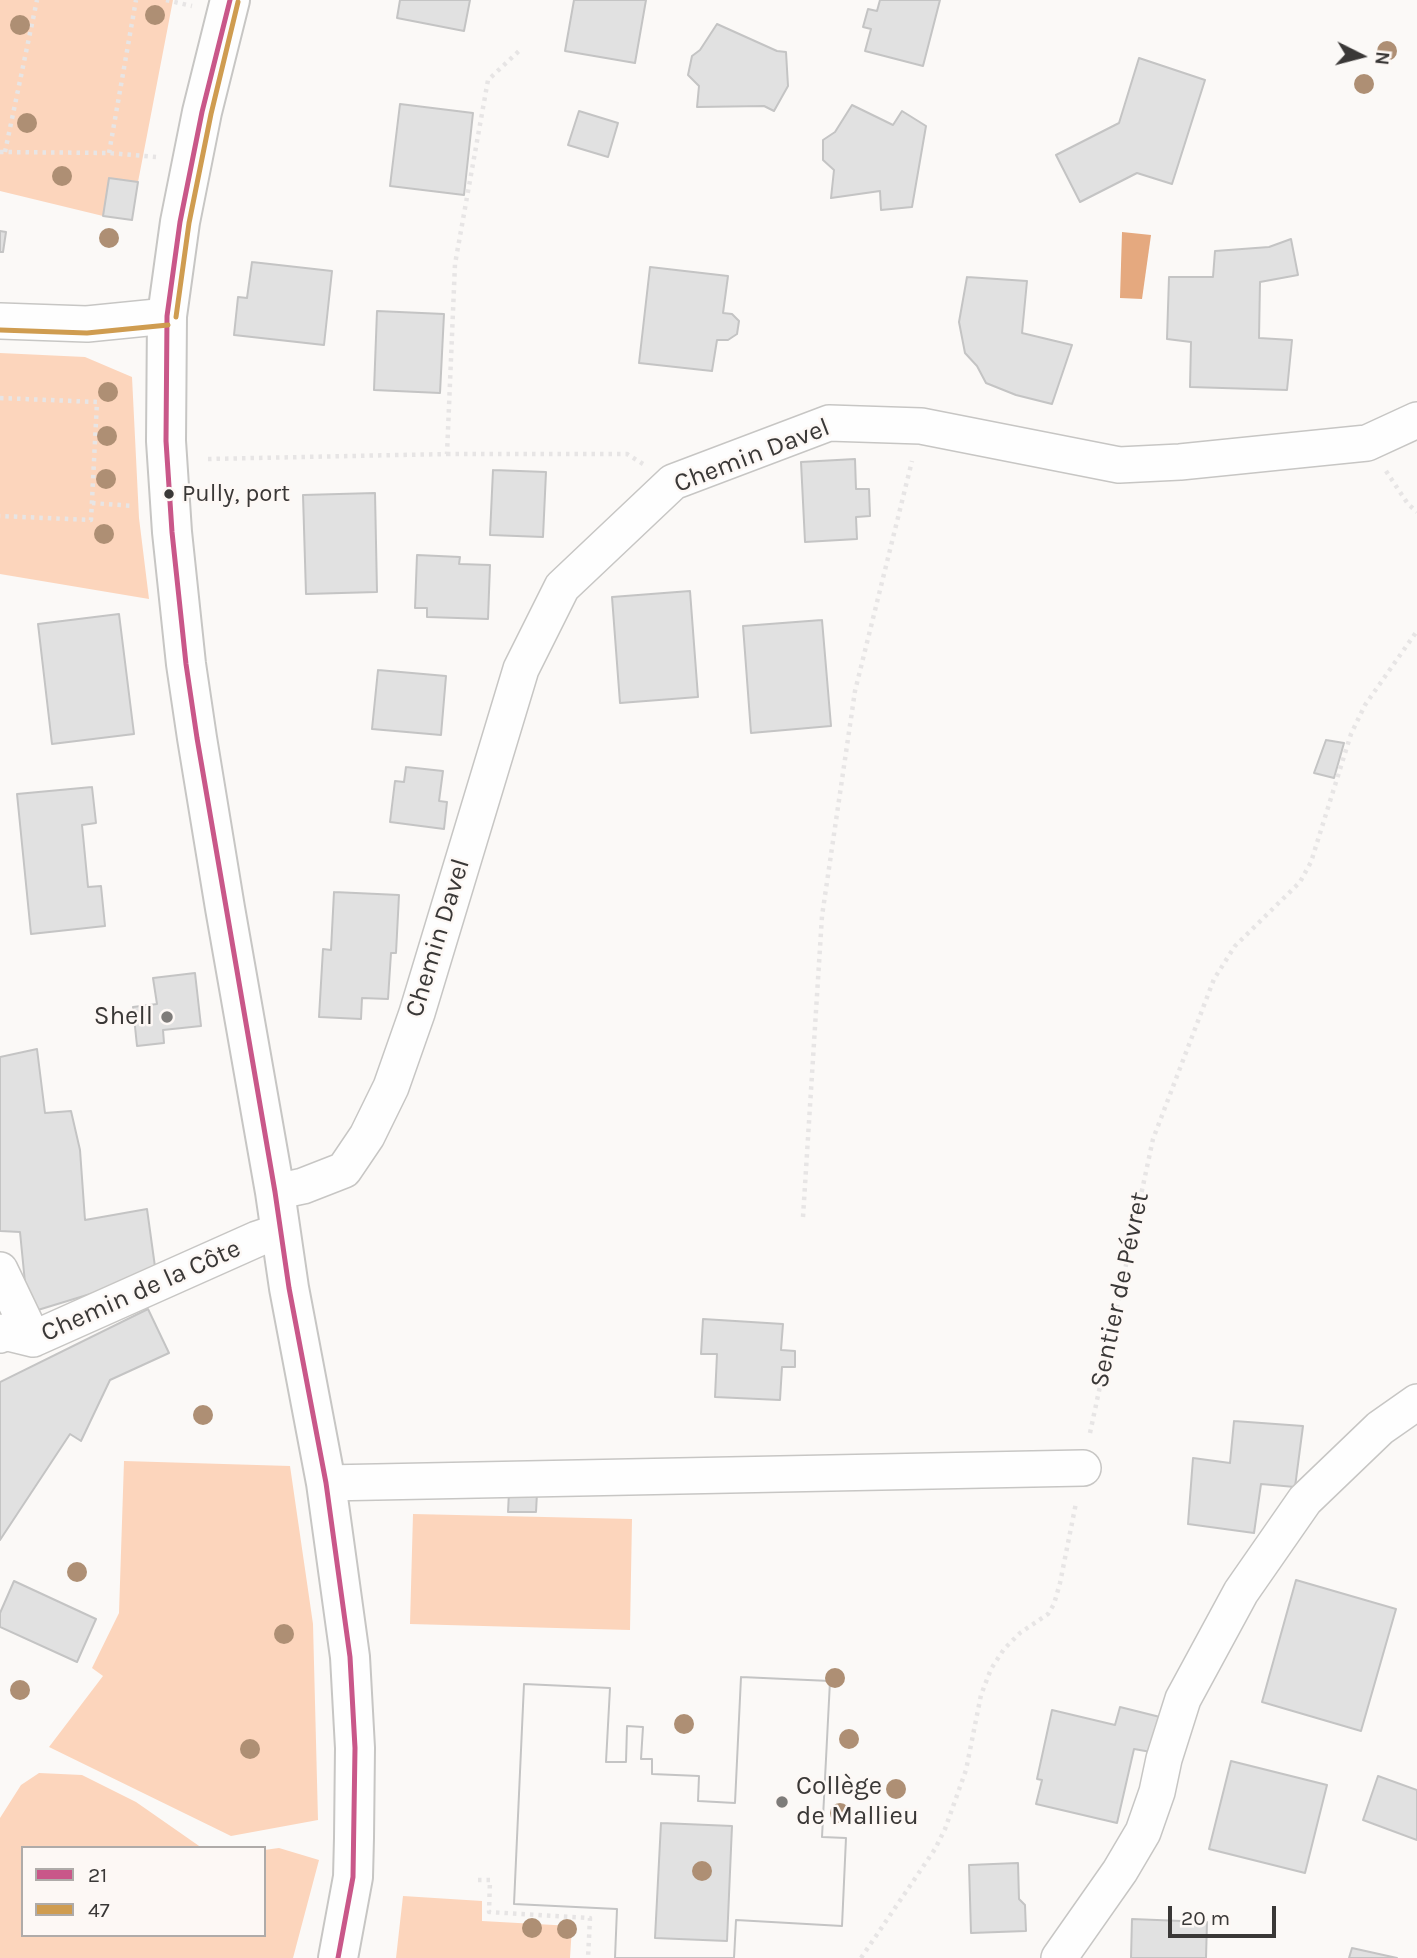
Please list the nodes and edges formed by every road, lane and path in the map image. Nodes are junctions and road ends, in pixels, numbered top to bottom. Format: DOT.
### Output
graph roads {
  1 [pos="37,0"];
  2 [pos="136,0"];
  3 [pos="166,0"];
  4 [pos="212,3"];
  5 [pos="520,50"];
  6 [pos="3,152"];
  7 [pos="109,152"];
  8 [pos="160,158"];
  9 [pos="167,316"];
  10 [pos="0,321"];
  11 [pos="0,398"];
  12 [pos="1417,419"];
  13 [pos="921,426"];
  14 [pos="1367,443"];
  15 [pos="447,454"];
  16 [pos="208,459"];
  17 [pos="673,482"];
  18 [pos="92,503"];
  19 [pos="144,506"];
  20 [pos="1417,512"];
  21 [pos="0,516"];
  22 [pos="1417,631"];
  23 [pos="275,1192"];
  24 [pos="803,1217"];
  25 [pos="281,1231"];
  26 [pos="0,1270"];
  27 [pos="17,1337"];
  28 [pos="1417,1402"];
  29 [pos="1083,1468"];
  30 [pos="326,1483"];
  31 [pos="478,1880"];
  32 [pos="338,1958"];
  33 [pos="588,1958"];
  34 [pos="861,1958"];
  35 [pos="1059,1958"];
  1 -- 6 [label="path"];
  2 -- 7 [label="path"];
  3 -- 4 [label="path"];
  4 -- 9 [label="main road"];
  5 -- 15 [label="path"];
  6 -- 7 [label="path"];
  7 -- 8 [label="path"];
  9 -- 10 [label="street"];
  9 -- 23 [label="main road"];
  11 -- 18 [label="path"];
  12 -- 14 [label="street, Chemin Davel"];
  13 -- 14 [label="street, Chemin Davel"];
  13 -- 17 [label="street, Chemin Davel"];
  13 -- 24 [label="path"];
  14 -- 20 [label="path"];
  15 -- 16 [label="path"];
  15 -- 17 [label="path"];
  17 -- 23 [label="street, Chemin Davel"];
  18 -- 19 [label="path"];
  18 -- 21 [label="path"];
  22 -- 29 [label="path, Sentier de Pévret"];
  23 -- 25 [label="main road"];
  25 -- 27 [label="street, Chemin de la Côte"];
  25 -- 30 [label="main road"];
  26 -- 27 [label="street"];
  28 -- 35 [label="street"];
  29 -- 30 [label="street"];
  29 -- 34 [label="path, Sentier de Pévret"];
  30 -- 32 [label="main road"];
  31 -- 33 [label="path"];
}
